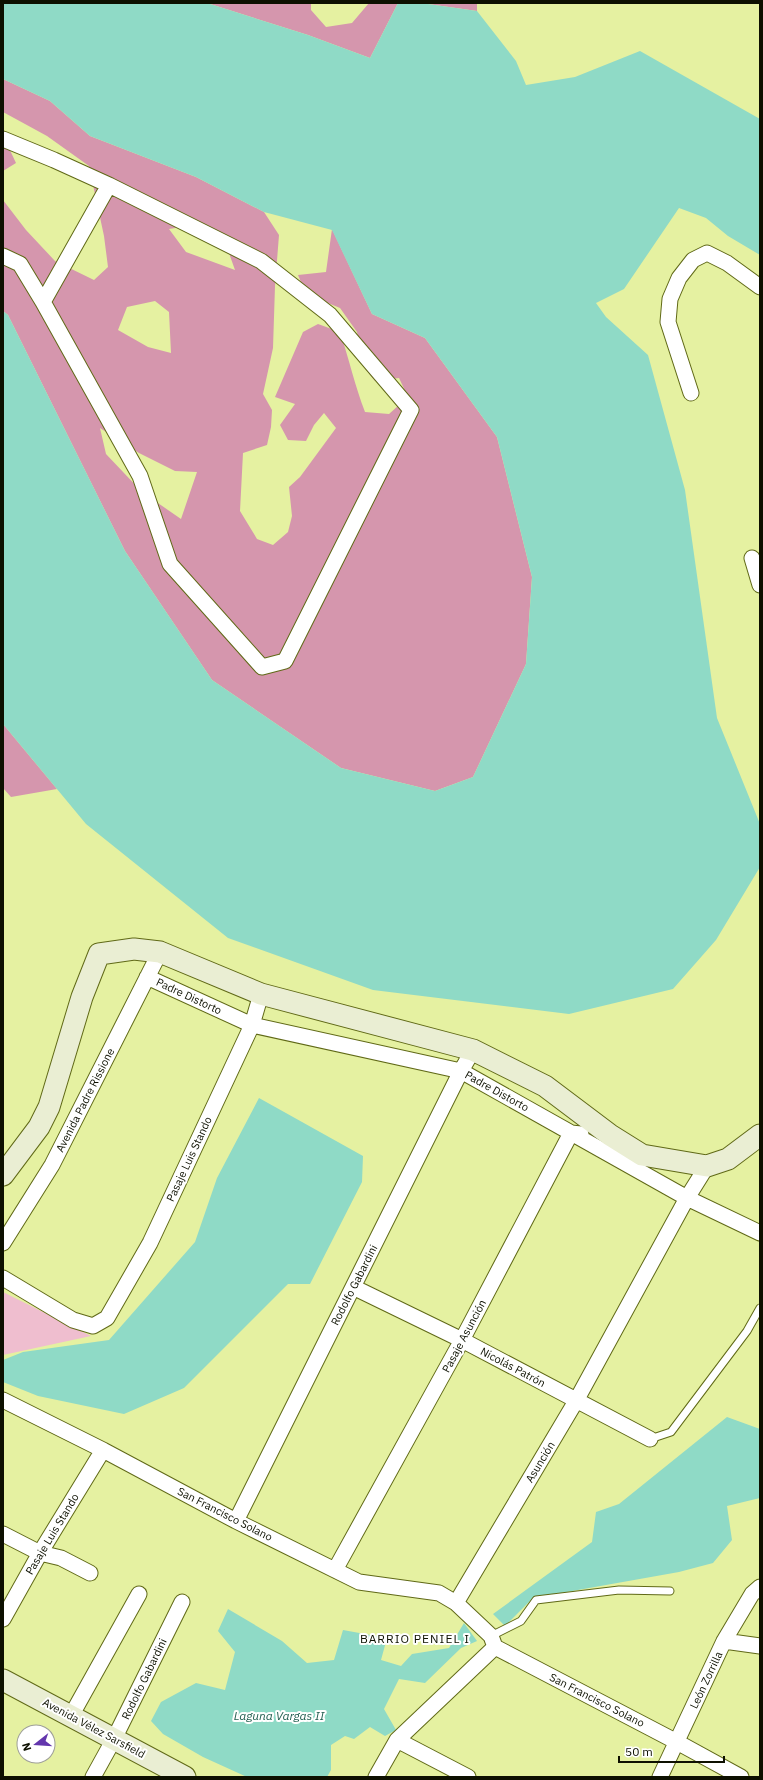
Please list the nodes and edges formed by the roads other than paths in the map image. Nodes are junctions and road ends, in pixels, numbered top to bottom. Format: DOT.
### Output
graph roads {
  1 [pos="3,139"];
  2 [pos="109,185"];
  3 [pos="3,256"];
  4 [pos="760,287"];
  5 [pos="44,302"];
  6 [pos="691,393"];
  7 [pos="752,558"];
  8 [pos="760,585"];
  9 [pos="160,952"];
  10 [pos="147,977"];
  11 [pos="261,994"];
  12 [pos="252,1026"];
  13 [pos="473,1050"];
  14 [pos="461,1071"];
  15 [pos="572,1133"];
  16 [pos="610,1134"];
  17 [pos="760,1135"];
  18 [pos="707,1166"];
  19 [pos="3,1175"];
  20 [pos="687,1198"];
  21 [pos="760,1233"];
  22 [pos="3,1242"];
  23 [pos="3,1278"];
  24 [pos="353,1287"];
  25 [pos="760,1308"];
  26 [pos="462,1340"];
  27 [pos="3,1400"];
  28 [pos="576,1401"];
  29 [pos="650,1438"];
  30 [pos="102,1450"];
  31 [pos="236,1521"];
  32 [pos="3,1534"];
  33 [pos="40,1553"];
  34 [pos="335,1570"];
  35 [pos="90,1573"];
  36 [pos="760,1587"];
  37 [pos="670,1591"];
  38 [pos="139,1594"];
  39 [pos="182,1602"];
  40 [pos="456,1603"];
  41 [pos="3,1619"];
  42 [pos="724,1641"];
  43 [pos="493,1642"];
  44 [pos="760,1646"];
  45 [pos="3,1680"];
  46 [pos="71,1716"];
  47 [pos="114,1739"];
  48 [pos="396,1740"];
  49 [pos="678,1742"];
  50 [pos="93,1777"];
  51 [pos="185,1777"];
  52 [pos="376,1777"];
  53 [pos="468,1777"];
  54 [pos="660,1777"];
  55 [pos="741,1777"];
  1 -- 2 [label="street"];
  2 -- 5 [label="street"];
  2 -- 5 [label="street"];
  3 -- 5 [label="street"];
  4 -- 6 [label="street"];
  7 -- 8 [label="street"];
  9 -- 10 [label="street, Avenida Padre Rissione"];
  9 -- 11 [label="street"];
  9 -- 19 [label="street"];
  10 -- 12 [label="street, Padre Distorto"];
  10 -- 22 [label="street, Avenida Padre Rissione"];
  11 -- 12 [label="street, Pasaje Luis Stando"];
  11 -- 13 [label="street"];
  12 -- 14 [label="street, Padre Distorto"];
  12 -- 23 [label="street, Pasaje Luis Stando"];
  13 -- 14 [label="street, Rodolfo Gabardini"];
  13 -- 16 [label="street"];
  14 -- 15 [label="street, Padre Distorto"];
  14 -- 24 [label="street, Rodolfo Gabardini"];
  15 -- 16 [label="street"];
  15 -- 20 [label="street, Padre Distorto"];
  15 -- 26 [label="street, Pasaje Asunción"];
  16 -- 18 [label="street"];
  17 -- 18 [label="street"];
  18 -- 20 [label="street, Asunción"];
  20 -- 21 [label="street, Padre Distorto"];
  20 -- 28 [label="street, Asunción"];
  24 -- 26 [label="street, Nicolás Patrón"];
  24 -- 31 [label="street, Rodolfo Gabardini"];
  25 -- 29 [label="lane"];
  26 -- 28 [label="street, Nicolás Patrón"];
  26 -- 34 [label="street, Pasaje Asunción"];
  27 -- 30 [label="street, San Francisco Solano"];
  28 -- 29 [label="street, Nicolás Patrón"];
  28 -- 40 [label="street, Asunción"];
  30 -- 31 [label="street, San Francisco Solano"];
  30 -- 33 [label="street, Pasaje Luis Stando"];
  31 -- 34 [label="street, San Francisco Solano"];
  32 -- 33 [label="street"];
  33 -- 35 [label="street"];
  33 -- 41 [label="street, Pasaje Luis Stando"];
  34 -- 40 [label="street, San Francisco Solano"];
  36 -- 42 [label="street, León Zorrilla"];
  37 -- 43 [label="lane"];
  38 -- 46 [label="street"];
  39 -- 47 [label="street, Rodolfo Gabardini"];
  40 -- 43 [label="street"];
  42 -- 44 [label="street"];
  42 -- 49 [label="street, León Zorrilla"];
  43 -- 48 [label="street"];
  43 -- 49 [label="street, San Francisco Solano"];
  45 -- 46 [label="street, Avenida Vélez Sarsfield"];
  46 -- 47 [label="street, Avenida Vélez Sarsfield"];
  47 -- 50 [label="street, Rodolfo Gabardini"];
  47 -- 51 [label="street, Avenida Vélez Sarsfield"];
  48 -- 52 [label="street"];
  48 -- 53 [label="street"];
  49 -- 54 [label="street, León Zorrilla"];
  49 -- 55 [label="street, San Francisco Solano"];
}
